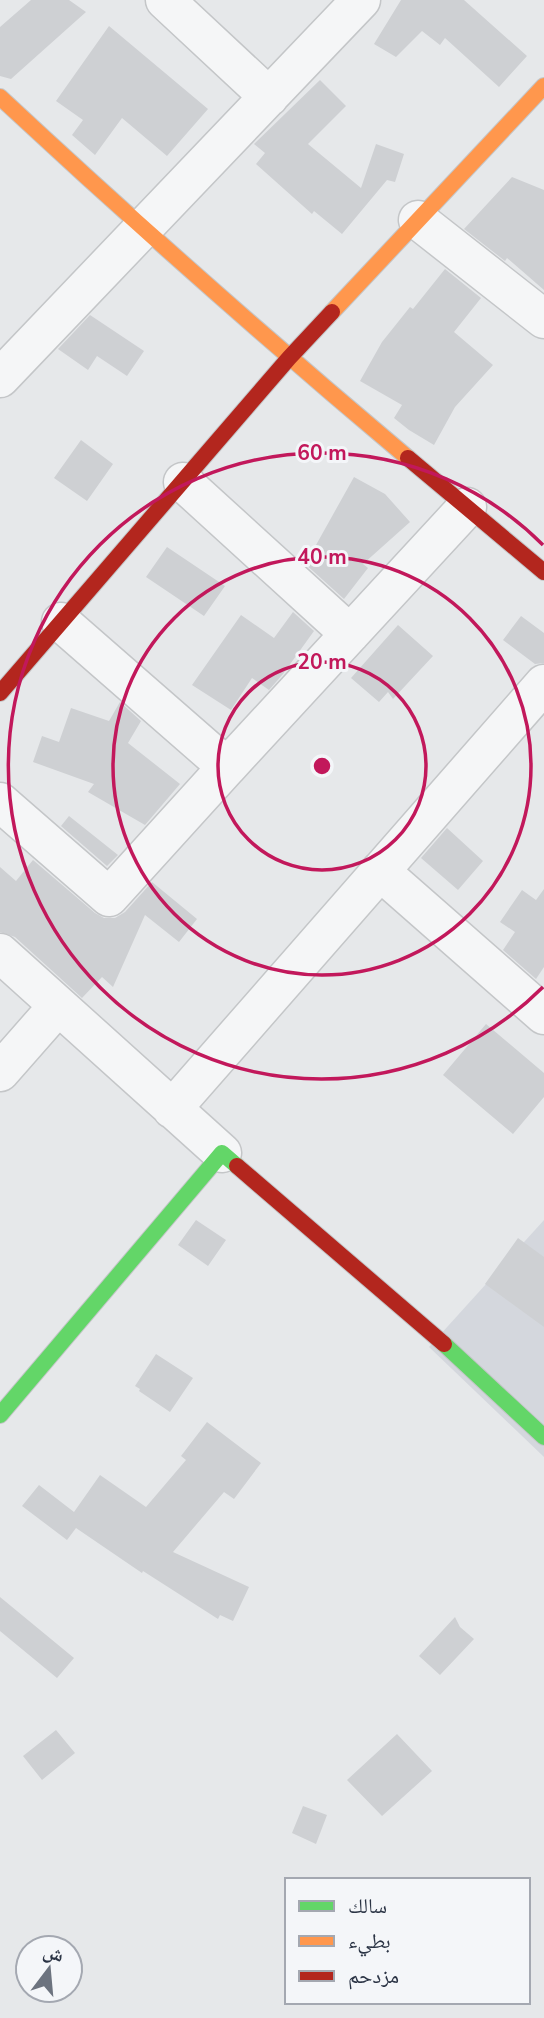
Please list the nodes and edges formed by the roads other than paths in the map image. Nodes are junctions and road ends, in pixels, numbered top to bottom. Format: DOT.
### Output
graph roads {
  1 [pos="165,0"];
  2 [pos="361,0"];
  3 [pos="544,86"];
  4 [pos="0,97"];
  5 [pos="269,97"];
  6 [pos="418,220"];
  7 [pos="143,230"];
  8 [pos="544,319"];
  9 [pos="8,354"];
  10 [pos="289,358"];
  11 [pos="183,482"];
  12 [pos="467,507"];
  13 [pos="544,572"];
  14 [pos="61,622"];
  15 [pos="350,634"];
  16 [pos="544,684"];
  17 [pos="0,693"];
  18 [pos="227,767"];
  19 [pos="0,802"];
  20 [pos="380,871"];
  21 [pos="0,953"];
  22 [pos="58,1006"];
  23 [pos="544,1015"];
  24 [pos="0,1072"];
  25 [pos="172,1109"];
  26 [pos="222,1153"];
  27 [pos="0,1415"];
  28 [pos="544,1437"];
  1 -- 5 [label="street"];
  2 -- 5 [label="street"];
  3 -- 6 [label="street"];
  4 -- 7 [label="street"];
  5 -- 7 [label="street"];
  6 -- 8 [label="street"];
  6 -- 10 [label="street"];
  7 -- 9 [label="street"];
  7 -- 10 [label="street"];
  10 -- 11 [label="street"];
  10 -- 12 [label="street"];
  11 -- 14 [label="street"];
  11 -- 15 [label="street"];
  12 -- 13 [label="street"];
  12 -- 15 [label="street"];
  14 -- 17 [label="street"];
  14 -- 18 [label="street"];
  15 -- 18 [label="street"];
  16 -- 20 [label="street"];
  18 -- 19 [label="street"];
  20 -- 23 [label="street"];
  20 -- 25 [label="street"];
  21 -- 22 [label="street"];
  22 -- 24 [label="street"];
  22 -- 25 [label="street"];
  25 -- 26 [label="street"];
  26 -- 27 [label="street"];
  26 -- 28 [label="street"];
}
